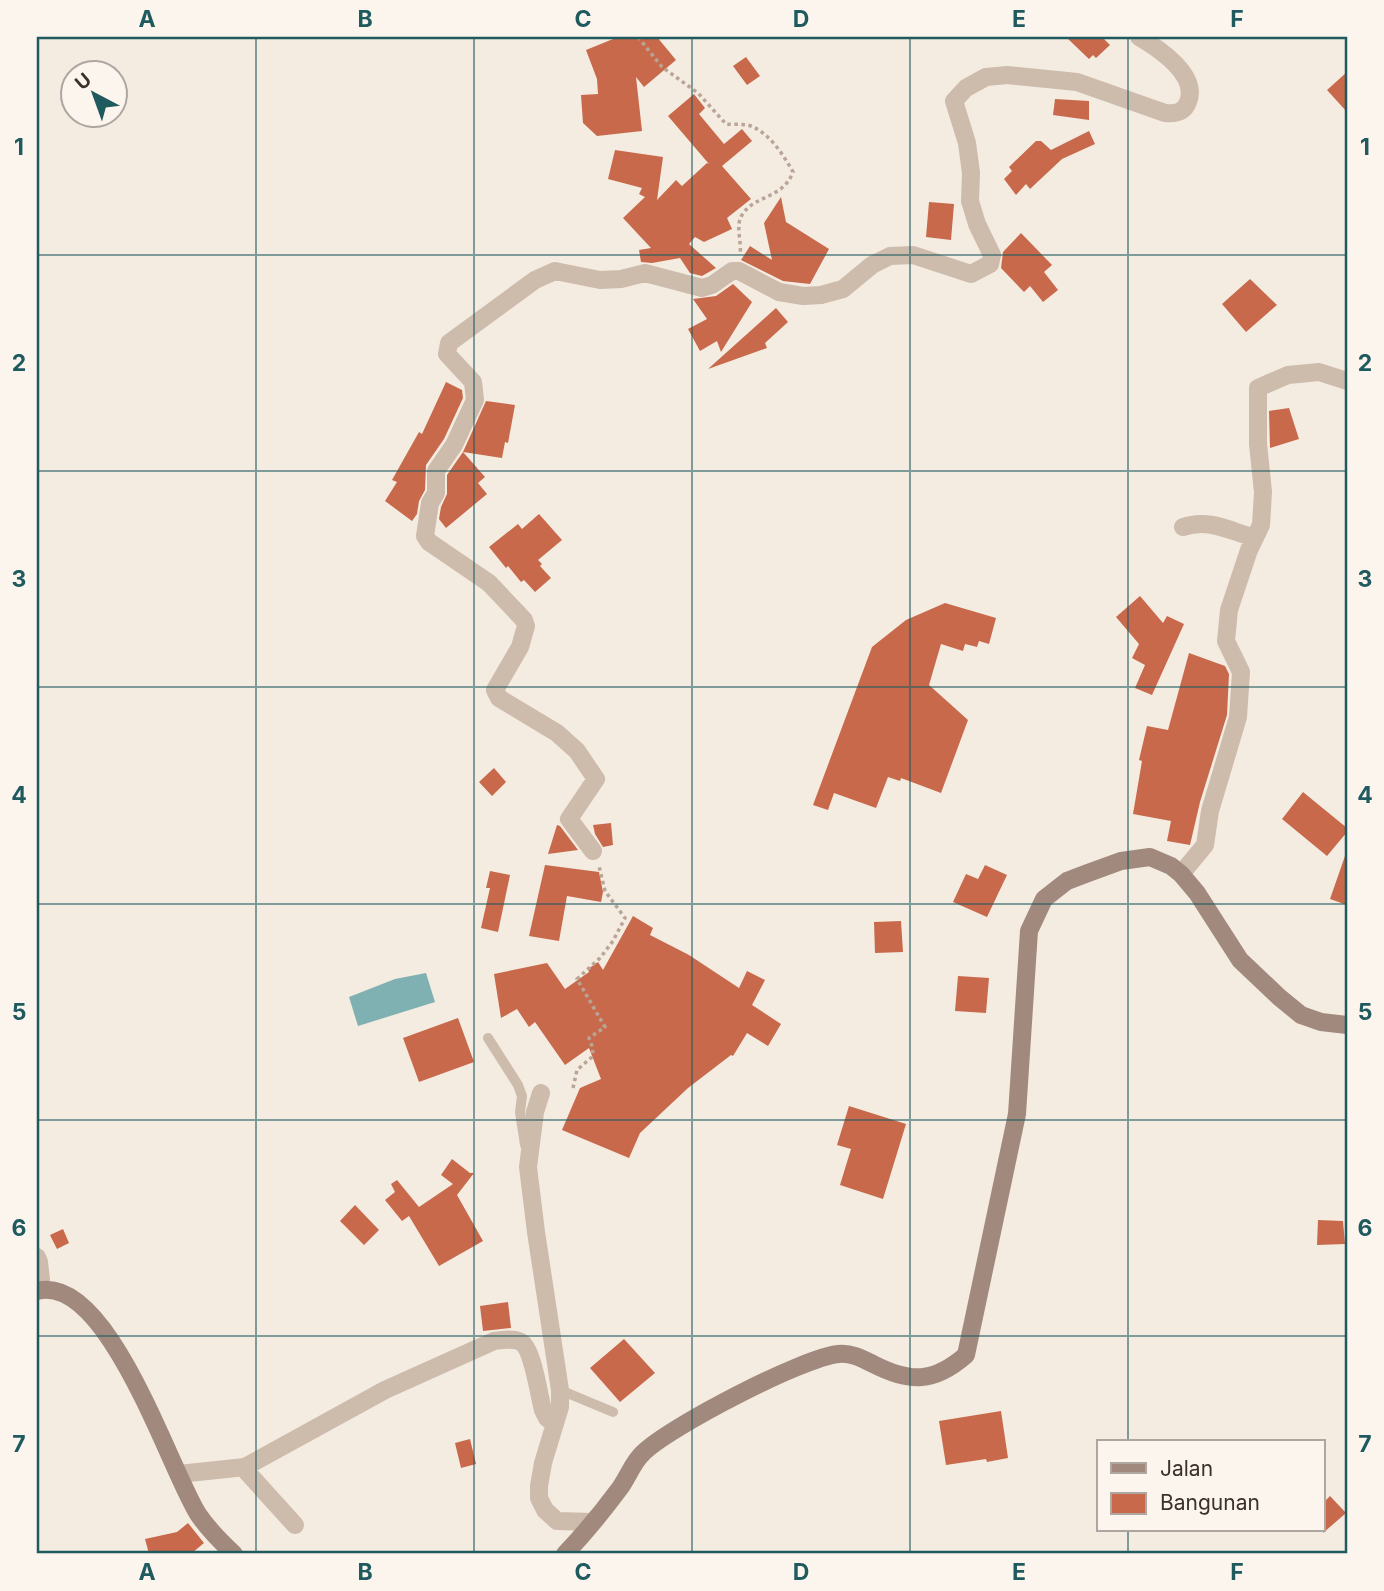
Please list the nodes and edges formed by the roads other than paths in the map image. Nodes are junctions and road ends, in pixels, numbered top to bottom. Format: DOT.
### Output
graph roads {
  1 [pos="1139,37"];
  2 [pos="1163,42"];
  3 [pos="1347,381"];
  4 [pos="1184,527"];
  5 [pos="1255,538"];
  6 [pos="593,851"];
  7 [pos="1181,874"];
  8 [pos="1347,1025"];
  9 [pos="488,1038"];
  10 [pos="541,1093"];
  11 [pos="528,1167"];
  12 [pos="37,1257"];
  13 [pos="39,1290"];
  14 [pos="560,1390"];
  15 [pos="613,1412"];
  16 [pos="555,1424"];
  17 [pos="245,1467"];
  18 [pos="179,1474"];
  19 [pos="592,1522"];
  20 [pos="295,1525"];
  21 [pos="234,1554"];
  22 [pos="565,1554"];
  1 -- 2 [label="street"];
  2 -- 6 [label="street"];
  3 -- 5 [label="street"];
  4 -- 5 [label="street"];
  5 -- 7 [label="street"];
  7 -- 8 [label="street"];
  7 -- 19 [label="street"];
  9 -- 11 [label="lane"];
  10 -- 11 [label="street"];
  11 -- 14 [label="street"];
  12 -- 13 [label="street"];
  13 -- 18 [label="street"];
  14 -- 15 [label="lane"];
  14 -- 16 [label="street"];
  16 -- 17 [label="street"];
  16 -- 19 [label="street"];
  17 -- 18 [label="street"];
  17 -- 20 [label="street"];
  18 -- 21 [label="street"];
  19 -- 22 [label="street"];
}
